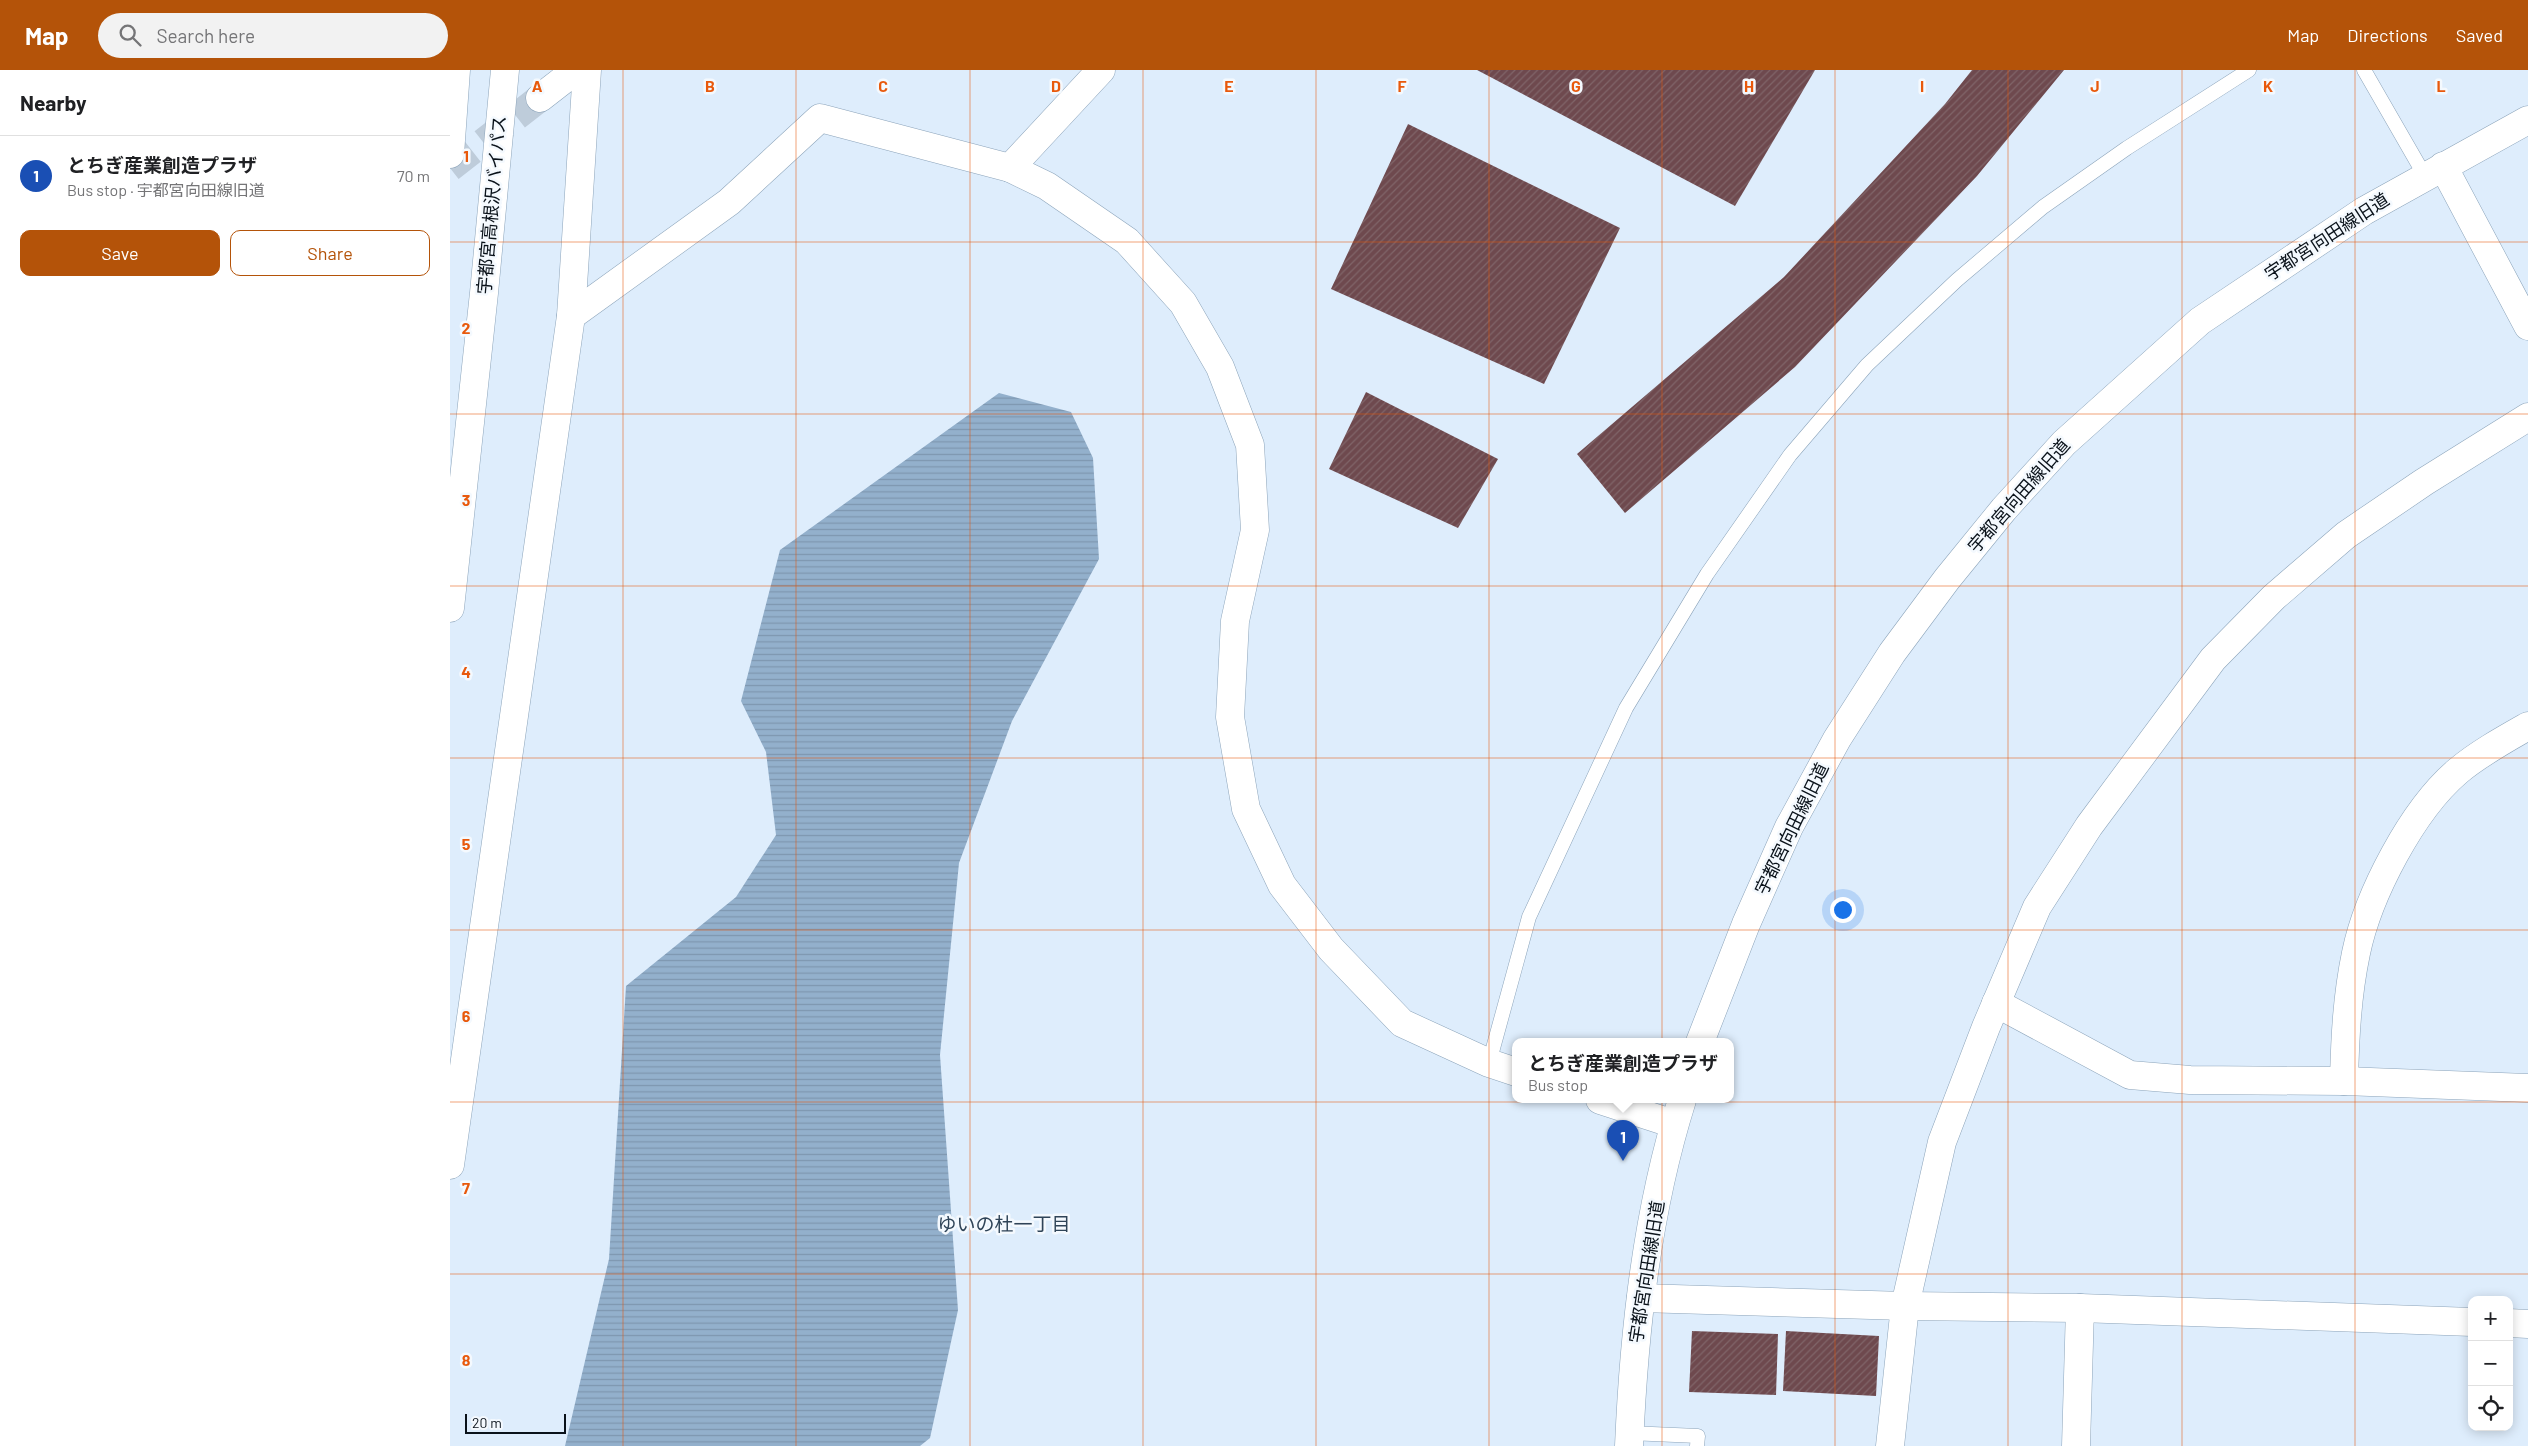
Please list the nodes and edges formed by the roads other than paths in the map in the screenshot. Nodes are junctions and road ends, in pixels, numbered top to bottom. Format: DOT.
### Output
graph roads {
  1 [pos="456,70"];
  2 [pos="505,70"];
  3 [pos="576,70"];
  4 [pos="587,70"];
  5 [pos="1101,70"];
  6 [pos="2249,70"];
  7 [pos="2364,70"];
  8 [pos="540,98"];
  9 [pos="2528,120"];
  10 [pos="450,154"];
  11 [pos="1010,168"];
  12 [pos="2434,171"];
  13 [pos="571,316"];
  14 [pos="2528,326"];
  15 [pos="2528,417"];
  16 [pos="450,608"];
  17 [pos="2528,726"];
  18 [pos="1996,1003"];
  19 [pos="1702,1038"];
  20 [pos="1489,1063"];
  21 [pos="1512,1071"];
  22 [pos="2344,1081"];
  23 [pos="2528,1088"];
  24 [pos="1620,1103"];
  25 [pos="1678,1112"];
  26 [pos="450,1165"];
  27 [pos="1641,1298"];
  28 [pos="1905,1306"];
  29 [pos="2080,1308"];
  30 [pos="2468,1322"];
  31 [pos="2513,1323"];
  32 [pos="2528,1324"];
  33 [pos="1629,1440"];
  34 [pos="1697,1446"];
  35 [pos="1890,1446"];
  36 [pos="2076,1446"];
  1 -- 10 [label="main road"];
  2 -- 16 [label="main road, 宇都宮高根沢バイパス"];
  3 -- 8 [label="main road"];
  4 -- 13 [label="main road"];
  5 -- 11 [label="main road"];
  6 -- 20 [label="lane"];
  7 -- 12 [label="lane"];
  9 -- 12 [label="main road, 宇都宮向田線旧道"];
  11 -- 13 [label="main road"];
  11 -- 20 [label="main road"];
  12 -- 14 [label="main road"];
  12 -- 19 [label="main road, 宇都宮向田線旧道"];
  13 -- 26 [label="main road"];
  15 -- 18 [label="main road"];
  17 -- 22 [label="main road"];
  18 -- 22 [label="main road"];
  18 -- 28 [label="main road"];
  20 -- 21 [label="main road"];
  22 -- 23 [label="main road"];
  24 -- 25 [label="main road"];
  25 -- 27 [label="main road, 宇都宮向田線旧道"];
  27 -- 28 [label="main road"];
  27 -- 33 [label="main road, 宇都宮向田線旧道"];
  28 -- 29 [label="main road"];
  28 -- 35 [label="main road"];
  29 -- 30 [label="main road"];
  29 -- 36 [label="main road"];
  31 -- 32 [label="main road"];
  33 -- 34 [label="lane"];
}
